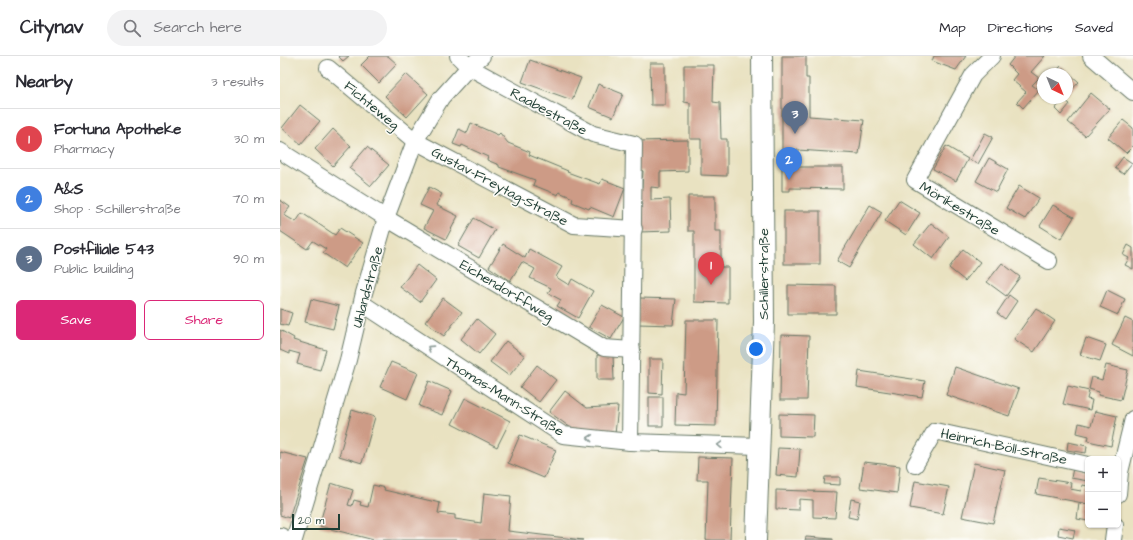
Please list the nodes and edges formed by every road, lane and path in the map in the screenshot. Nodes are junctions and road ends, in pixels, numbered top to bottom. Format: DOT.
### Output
graph roads {
  1 [pos="482,56"];
  2 [pos="762,56"];
  3 [pos="992,56"];
  4 [pos="1091,56"];
  5 [pos="464,62"];
  6 [pos="328,68"];
  7 [pos="1133,92"];
  8 [pos="415,141"];
  9 [pos="280,151"];
  10 [pos="386,218"];
  11 [pos="634,229"];
  12 [pos="1049,262"];
  13 [pos="363,304"];
  14 [pos="632,350"];
  15 [pos="1133,419"];
  16 [pos="630,442"];
  17 [pos="759,446"];
  18 [pos="1085,463"];
  19 [pos="1121,464"];
  20 [pos="915,465"];
  21 [pos="1115,528"];
  22 [pos="294,540"];
  23 [pos="756,540"];
  24 [pos="1113,540"];
  1 -- 5 [label="street, Uhlandstraße"];
  2 -- 17 [label="street, Schillerstraße"];
  3 -- 12 [label="street, Mörikestraße"];
  4 -- 7 [label="street"];
  5 -- 8 [label="street, Uhlandstraße"];
  5 -- 11 [label="street, Raabestraße"];
  6 -- 8 [label="street, Fichteweg"];
  8 -- 10 [label="street, Uhlandstraße"];
  8 -- 11 [label="street, Gustav-Freytag-Straße"];
  9 -- 10 [label="street, Eichendorffweg"];
  10 -- 13 [label="street, Uhlandstraße"];
  10 -- 14 [label="street, Eichendorffweg"];
  11 -- 14 [label="street"];
  16 -- 13 [label="street, Thomas-Mann-Straße, one-way"];
  13 -- 22 [label="street, Uhlandstraße"];
  14 -- 16 [label="street"];
  15 -- 19 [label="street"];
  17 -- 16 [label="street, Thomas-Mann-Straße, one-way"];
  17 -- 23 [label="street, Schillerstraße"];
  18 -- 20 [label="street, Heinrich-Böll-Straße"];
  21 -- 24 [label="street"];
}
